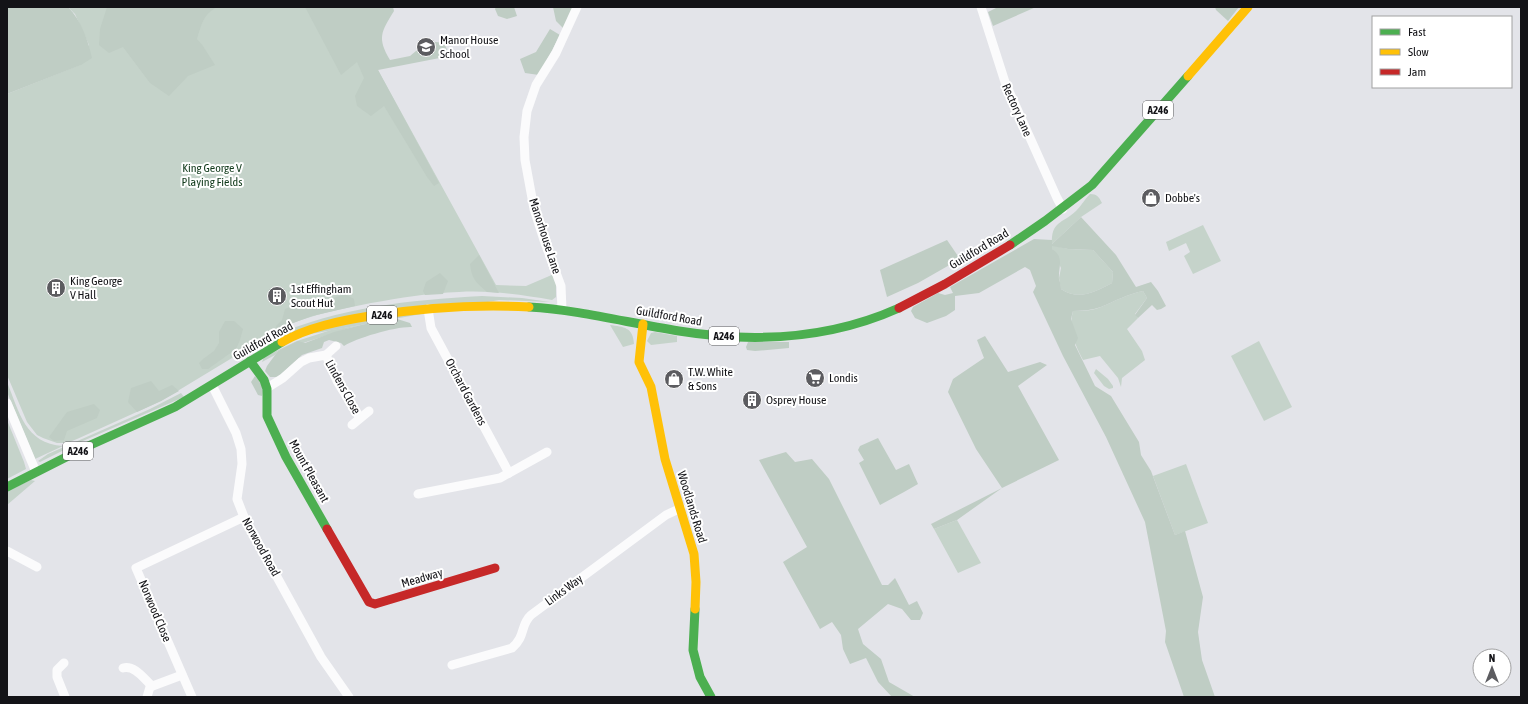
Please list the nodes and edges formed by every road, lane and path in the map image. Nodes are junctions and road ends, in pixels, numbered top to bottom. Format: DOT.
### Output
graph roads {
  1 [pos="577,7"];
  2 [pos="981,7"];
  3 [pos="1248,7"];
  4 [pos="1064,209"];
  5 [pos="428,309"];
  6 [pos="562,310"];
  7 [pos="643,324"];
  8 [pos="336,346"];
  9 [pos="326,355"];
  10 [pos="250,361"];
  11 [pos="212,385"];
  12 [pos="267,388"];
  13 [pos="7,403"];
  14 [pos="369,411"];
  15 [pos="360,418"];
  16 [pos="352,425"];
  17 [pos="547,452"];
  18 [pos="36,472"];
  19 [pos="509,474"];
  20 [pos="7,487"];
  21 [pos="418,494"];
  22 [pos="681,508"];
  23 [pos="244,517"];
  24 [pos="7,551"];
  25 [pos="37,566"];
  26 [pos="495,568"];
  27 [pos="362,590"];
  28 [pos="64,662"];
  29 [pos="452,665"];
  30 [pos="123,668"];
  31 [pos="182,675"];
  32 [pos="152,686"];
  33 [pos="63,696"];
  34 [pos="147,697"];
  35 [pos="192,697"];
  36 [pos="349,697"];
  37 [pos="711,697"];
  1 -- 6 [label="street, Manorhouse Lane"];
  2 -- 4 [label="street, Rectory Lane"];
  3 -- 4 [label="main road, Guildford Road / A246"];
  4 -- 7 [label="main road, Guildford Road / A246"];
  5 -- 6 [label="main road, Guildford Road / A246"];
  5 -- 10 [label="main road, Guildford Road / A246"];
  5 -- 19 [label="street, Orchard Gardens"];
  6 -- 7 [label="main road, Guildford Road / A246"];
  7 -- 22 [label="main road, Woodlands Road"];
  8 -- 9 [label="street, Lindens Close"];
  9 -- 12 [label="street, Lindens Close"];
  9 -- 15 [label="street, Lindens Close"];
  10 -- 11 [label="main road, Guildford Road / A246"];
  10 -- 12 [label="main road"];
  11 -- 18 [label="main road, Guildford Road / A246"];
  11 -- 23 [label="street, Norwood Road"];
  12 -- 27 [label="main road, Mount Pleasant"];
  13 -- 18 [label="street"];
  14 -- 15 [label="street, Lindens Close"];
  15 -- 16 [label="street, Lindens Close"];
  17 -- 19 [label="street"];
  18 -- 20 [label="main road, Guildford Road / A246"];
  19 -- 21 [label="street"];
  22 -- 29 [label="street, Links Way"];
  22 -- 37 [label="main road, Woodlands Road"];
  23 -- 31 [label="street, Norwood Close"];
  23 -- 36 [label="street, Norwood Road"];
  24 -- 25 [label="street"];
  26 -- 27 [label="main road, Meadway"];
  28 -- 33 [label="street"];
  30 -- 32 [label="street"];
  31 -- 32 [label="street"];
  31 -- 35 [label="street, Norwood Close"];
  32 -- 34 [label="street"];
}
